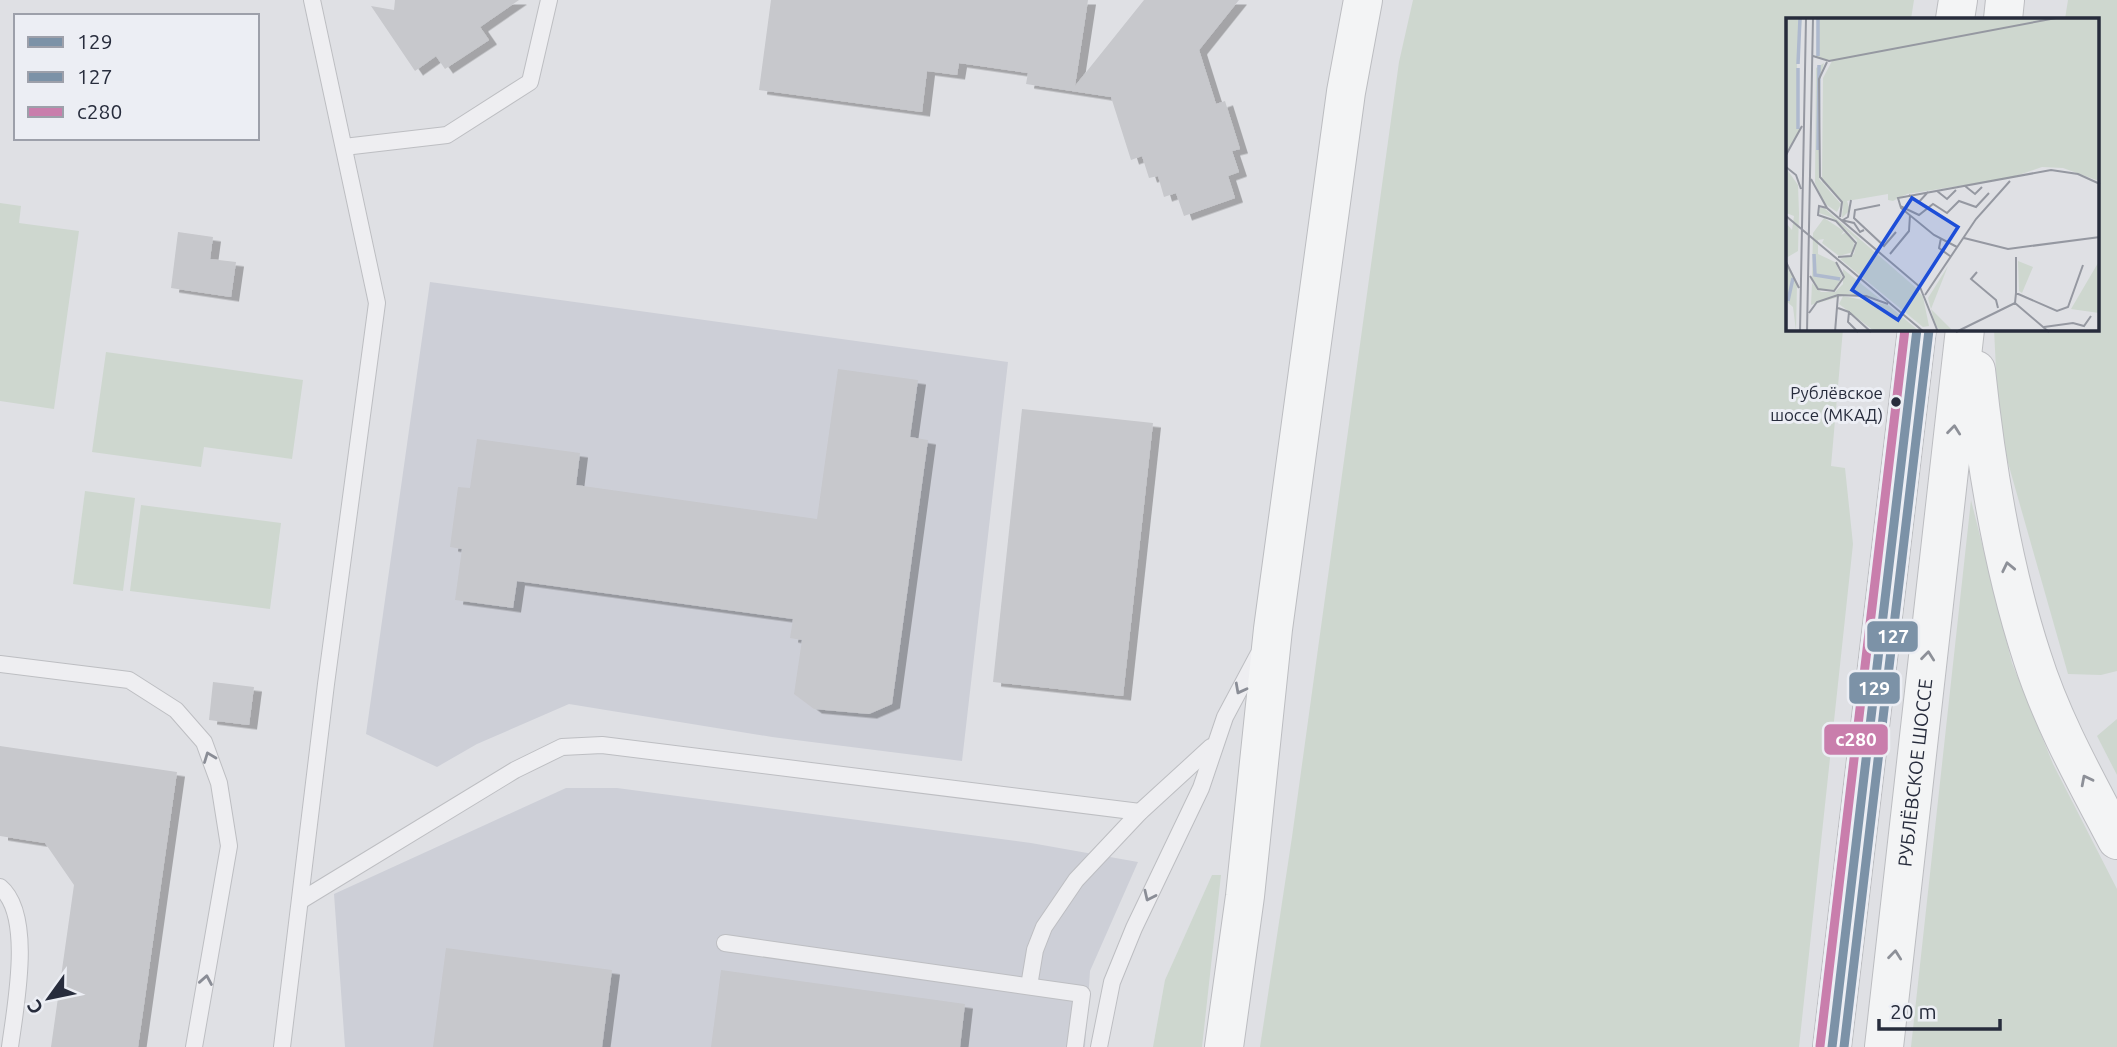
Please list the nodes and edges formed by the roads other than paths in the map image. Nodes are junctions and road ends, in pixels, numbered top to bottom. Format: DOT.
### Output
graph roads {
  1 [pos="312,0"];
  2 [pos="549,0"];
  3 [pos="1363,0"];
  4 [pos="1958,0"];
  5 [pos="2005,0"];
  6 [pos="1955,18"];
  7 [pos="2003,18"];
  8 [pos="344,147"];
  9 [pos="1917,331"];
  10 [pos="1965,331"];
  11 [pos="1972,331"];
  12 [pos="1273,629"];
  13 [pos="0,664"];
  14 [pos="1215,742"];
  15 [pos="1140,812"];
  16 [pos="2117,840"];
  17 [pos="0,887"];
  18 [pos="300,901"];
  19 [pos="725,943"];
  20 [pos="1029,986"];
  21 [pos="10,1047"];
  22 [pos="194,1047"];
  23 [pos="282,1047"];
  24 [pos="1075,1047"];
  25 [pos="1099,1047"];
  26 [pos="1224,1047"];
  27 [pos="1832,1047"];
  28 [pos="1884,1047"];
  1 -- 8 [label="lane"];
  2 -- 8 [label="lane"];
  3 -- 12 [label="main road"];
  4 -- 6 [label="main road"];
  5 -- 7 [label="main road"];
  8 -- 18 [label="lane"];
  9 -- 27 [label="main road"];
  28 -- 10 [label="main road, РУБЛЁВСКОЕ ШОССЕ, one-way"];
  16 -- 11 [label="main road, one-way"];
  12 -- 14 [label="lane, one-way"];
  12 -- 26 [label="main road"];
  22 -- 13 [label="lane, one-way"];
  14 -- 15 [label="lane"];
  14 -- 25 [label="lane, one-way"];
  15 -- 18 [label="lane"];
  15 -- 20 [label="lane"];
  17 -- 21 [label="lane"];
  18 -- 23 [label="lane"];
  19 -- 20 [label="lane"];
  20 -- 24 [label="lane"];
}
